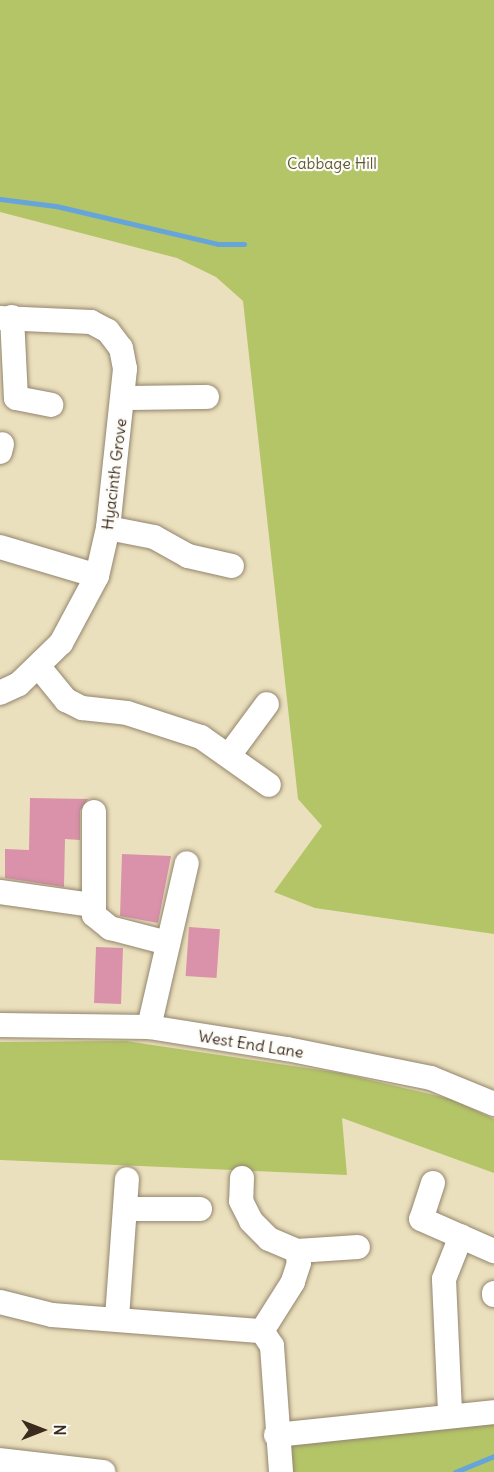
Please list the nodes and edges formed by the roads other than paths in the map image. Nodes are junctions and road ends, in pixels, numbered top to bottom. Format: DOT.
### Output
graph roads {
  1 [pos="6,318"];
  2 [pos="207,397"];
  3 [pos="123,398"];
  4 [pos="51,405"];
  5 [pos="108,528"];
  6 [pos="0,547"];
  7 [pos="232,566"];
  8 [pos="97,576"];
  9 [pos="39,667"];
  10 [pos="0,693"];
  11 [pos="267,704"];
  12 [pos="230,754"];
  13 [pos="269,785"];
  14 [pos="94,812"];
  15 [pos="187,863"];
  16 [pos="0,892"];
  17 [pos="91,905"];
  18 [pos="168,943"];
  19 [pos="0,1025"];
  20 [pos="149,1028"];
  21 [pos="494,1104"];
  22 [pos="242,1178"];
  23 [pos="127,1179"];
  24 [pos="433,1183"];
  25 [pos="125,1209"];
  26 [pos="200,1209"];
  27 [pos="461,1236"];
  28 [pos="358,1247"];
  29 [pos="297,1251"];
  30 [pos="494,1251"];
  31 [pos="0,1302"];
  32 [pos="117,1318"];
  33 [pos="262,1331"];
  34 [pos="450,1412"];
  35 [pos="494,1412"];
  36 [pos="276,1435"];
  37 [pos="0,1460"];
  38 [pos="275,1469"];
  39 [pos="104,1472"];
  1 -- 3 [label="street, Hyacinth Grove"];
  1 -- 4 [label="street"];
  2 -- 3 [label="street"];
  3 -- 5 [label="street, Hyacinth Grove"];
  5 -- 7 [label="street"];
  5 -- 8 [label="street, Hyacinth Grove"];
  6 -- 8 [label="street"];
  8 -- 9 [label="street, Hyacinth Grove"];
  9 -- 10 [label="street, Hyacinth Grove"];
  9 -- 12 [label="street"];
  11 -- 12 [label="street"];
  12 -- 13 [label="street"];
  14 -- 17 [label="street"];
  15 -- 18 [label="street"];
  16 -- 17 [label="street"];
  17 -- 18 [label="street"];
  18 -- 20 [label="street"];
  19 -- 20 [label="street, West End Lane"];
  20 -- 21 [label="street, West End Lane"];
  22 -- 29 [label="street"];
  23 -- 25 [label="street"];
  24 -- 27 [label="street"];
  25 -- 26 [label="street"];
  25 -- 32 [label="street"];
  27 -- 30 [label="street"];
  27 -- 34 [label="street"];
  28 -- 29 [label="street"];
  29 -- 33 [label="street"];
  31 -- 32 [label="street"];
  32 -- 33 [label="street"];
  33 -- 36 [label="street"];
  34 -- 35 [label="street"];
  34 -- 36 [label="street"];
  36 -- 38 [label="street"];
  37 -- 39 [label="street"];
}
